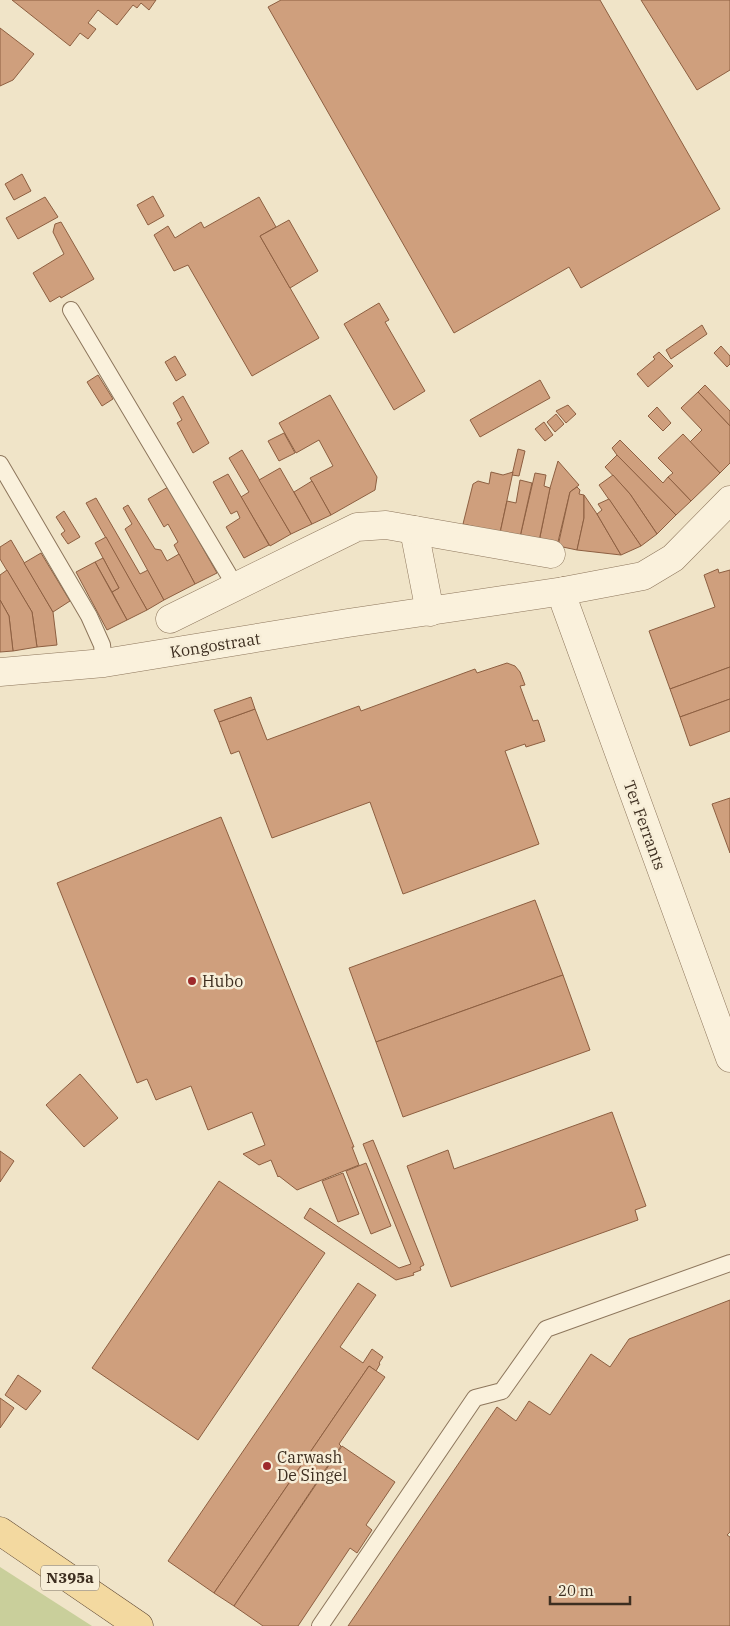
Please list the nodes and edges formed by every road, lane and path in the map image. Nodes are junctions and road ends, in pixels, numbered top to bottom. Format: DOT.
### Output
graph roads {
  1 [pos="71,310"];
  2 [pos="0,464"];
  3 [pos="730,500"];
  4 [pos="414,530"];
  5 [pos="551,554"];
  6 [pos="236,587"];
  7 [pos="564,591"];
  8 [pos="430,612"];
  9 [pos="170,619"];
  10 [pos="104,663"];
  11 [pos="0,672"];
  12 [pos="730,1058"];
  13 [pos="730,1263"];
  14 [pos="0,1531"];
  15 [pos="139,1626"];
  16 [pos="320,1626"];
  1 -- 6 [label="lane"];
  2 -- 10 [label="lane"];
  3 -- 7 [label="street, Kongostraat"];
  4 -- 5 [label="street, Kongostraat"];
  4 -- 6 [label="street, Kongostraat"];
  4 -- 8 [label="street"];
  6 -- 9 [label="street, Kongostraat"];
  7 -- 8 [label="street, Kongostraat"];
  7 -- 12 [label="street, Ter Ferrants"];
  8 -- 10 [label="street, Kongostraat"];
  10 -- 11 [label="street, Kongostraat"];
  13 -- 16 [label="lane"];
  14 -- 15 [label="main road, N395a"];
}
